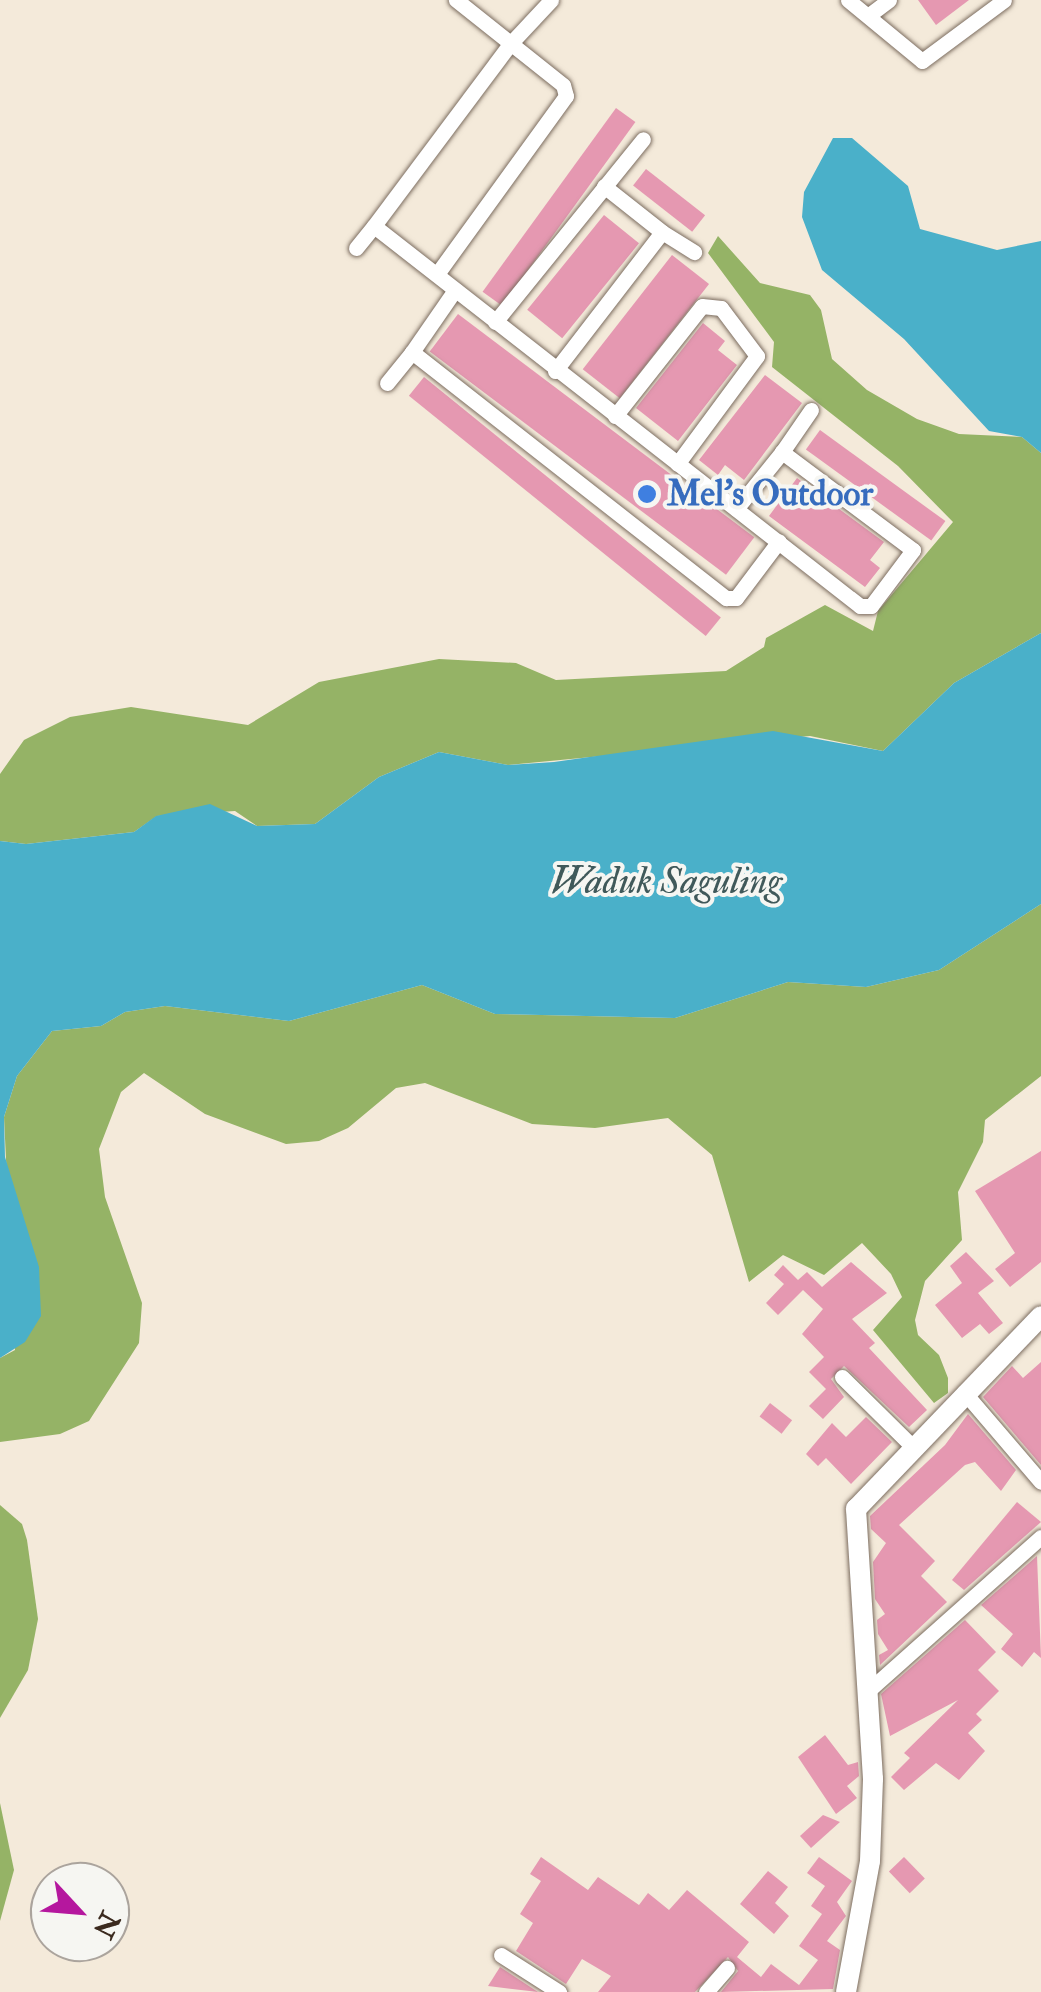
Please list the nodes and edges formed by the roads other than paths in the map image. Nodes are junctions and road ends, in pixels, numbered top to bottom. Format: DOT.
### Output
graph roads {
  1 [pos="456,0"];
  2 [pos="551,0"];
  3 [pos="848,0"];
  4 [pos="889,0"];
  5 [pos="1004,0"];
  6 [pos="870,15"];
  7 [pos="510,44"];
  8 [pos="643,139"];
  9 [pos="604,186"];
  10 [pos="374,226"];
  11 [pos="662,232"];
  12 [pos="356,248"];
  13 [pos="694,252"];
  14 [pos="437,274"];
  15 [pos="455,290"];
  16 [pos="495,322"];
  17 [pos="412,352"];
  18 [pos="555,371"];
  19 [pos="387,383"];
  20 [pos="812,410"];
  21 [pos="614,416"];
  22 [pos="782,452"];
  23 [pos="677,464"];
  24 [pos="736,509"];
  25 [pos="780,541"];
  26 [pos="1041,1316"];
  27 [pos="842,1378"];
  28 [pos="964,1392"];
  29 [pos="913,1448"];
  30 [pos="1041,1482"];
  31 [pos="1041,1537"];
  32 [pos="870,1690"];
  33 [pos="501,1955"];
  34 [pos="726,1968"];
  35 [pos="559,1992"];
  36 [pos="706,1992"];
  37 [pos="846,1992"];
  1 -- 7 [label="street"];
  2 -- 7 [label="street"];
  3 -- 6 [label="street"];
  4 -- 6 [label="street"];
  5 -- 6 [label="street"];
  7 -- 10 [label="street"];
  7 -- 14 [label="street"];
  8 -- 9 [label="street"];
  9 -- 11 [label="street"];
  9 -- 16 [label="street"];
  10 -- 12 [label="street"];
  10 -- 14 [label="street"];
  11 -- 13 [label="street"];
  11 -- 18 [label="street"];
  14 -- 15 [label="street"];
  15 -- 16 [label="street"];
  15 -- 17 [label="street"];
  16 -- 18 [label="street"];
  17 -- 19 [label="street"];
  17 -- 25 [label="street"];
  18 -- 21 [label="street"];
  20 -- 22 [label="street"];
  21 -- 23 [label="street"];
  21 -- 23 [label="street"];
  22 -- 24 [label="street"];
  22 -- 25 [label="street"];
  23 -- 24 [label="street"];
  24 -- 25 [label="street"];
  26 -- 28 [label="street"];
  27 -- 29 [label="street"];
  28 -- 29 [label="street"];
  28 -- 30 [label="street"];
  29 -- 32 [label="street"];
  31 -- 32 [label="street"];
  32 -- 37 [label="street"];
  33 -- 35 [label="street"];
  34 -- 36 [label="street"];
}
